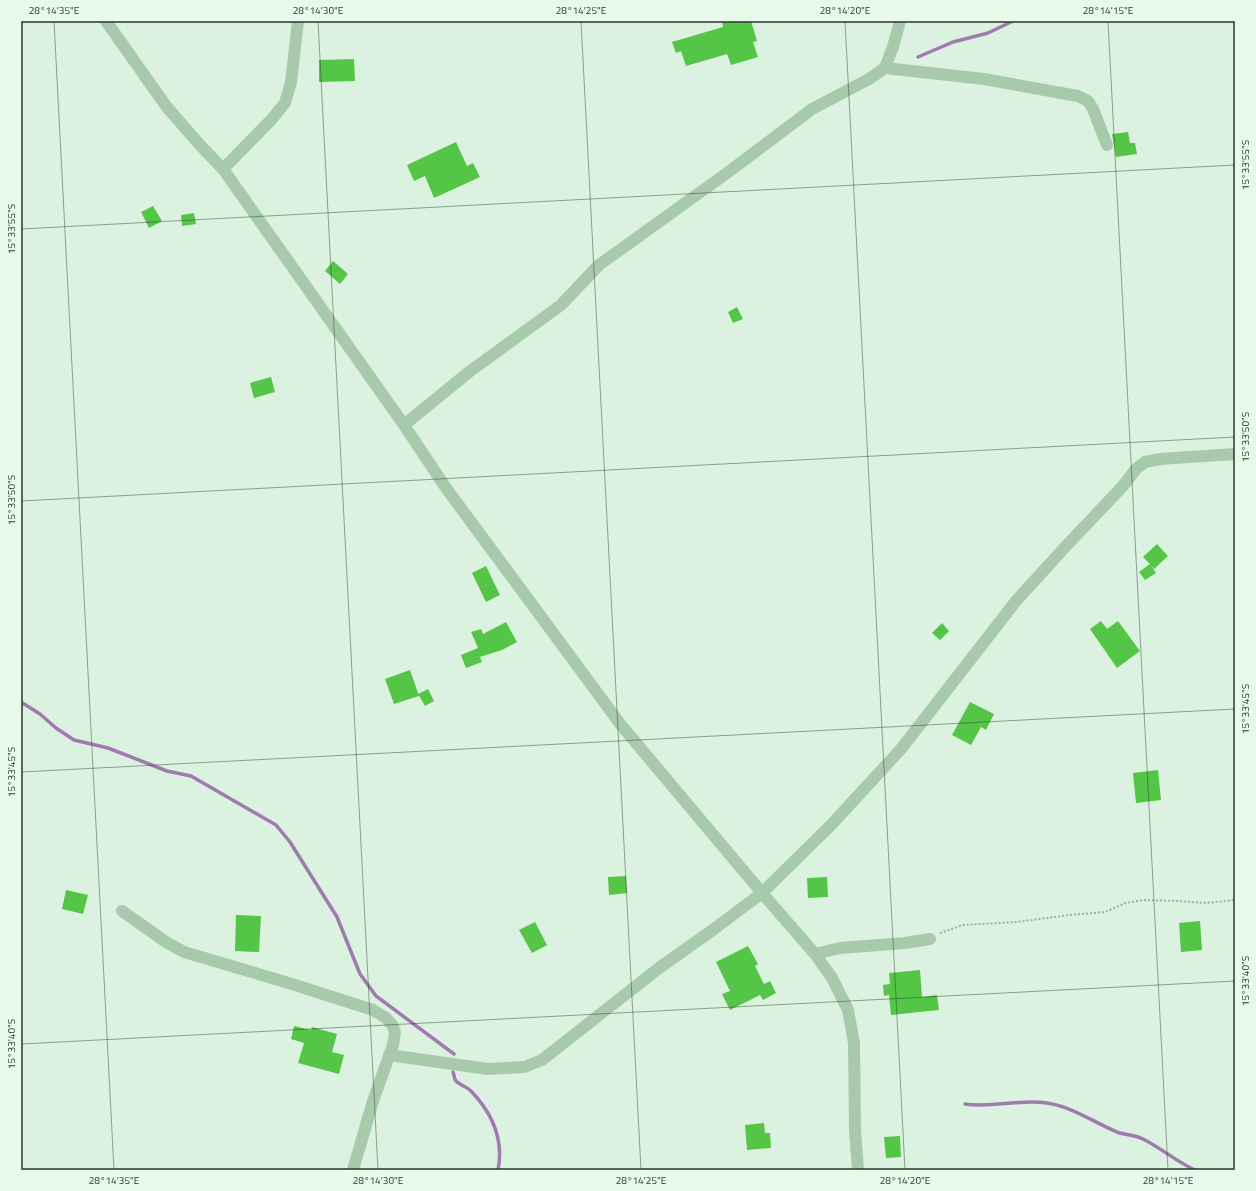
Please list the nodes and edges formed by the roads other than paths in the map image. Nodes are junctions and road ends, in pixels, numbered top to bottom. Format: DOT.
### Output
graph roads {
  1 [pos="106,21"];
  2 [pos="298,21"];
  3 [pos="900,21"];
  4 [pos="885,68"];
  5 [pos="1107,145"];
  6 [pos="223,169"];
  7 [pos="404,425"];
  8 [pos="1235,454"];
  9 [pos="762,893"];
  10 [pos="122,910"];
  11 [pos="930,939"];
  12 [pos="815,954"];
  13 [pos="389,1055"];
  14 [pos="353,1170"];
  15 [pos="858,1170"];
  1 -- 6 [label="street"];
  2 -- 6 [label="street"];
  3 -- 4 [label="street"];
  4 -- 5 [label="street"];
  4 -- 7 [label="street"];
  6 -- 7 [label="street"];
  7 -- 9 [label="street"];
  8 -- 9 [label="street"];
  9 -- 12 [label="street"];
  9 -- 13 [label="street"];
  10 -- 13 [label="street"];
  11 -- 12 [label="street"];
  12 -- 15 [label="street"];
  13 -- 14 [label="street"];
}
